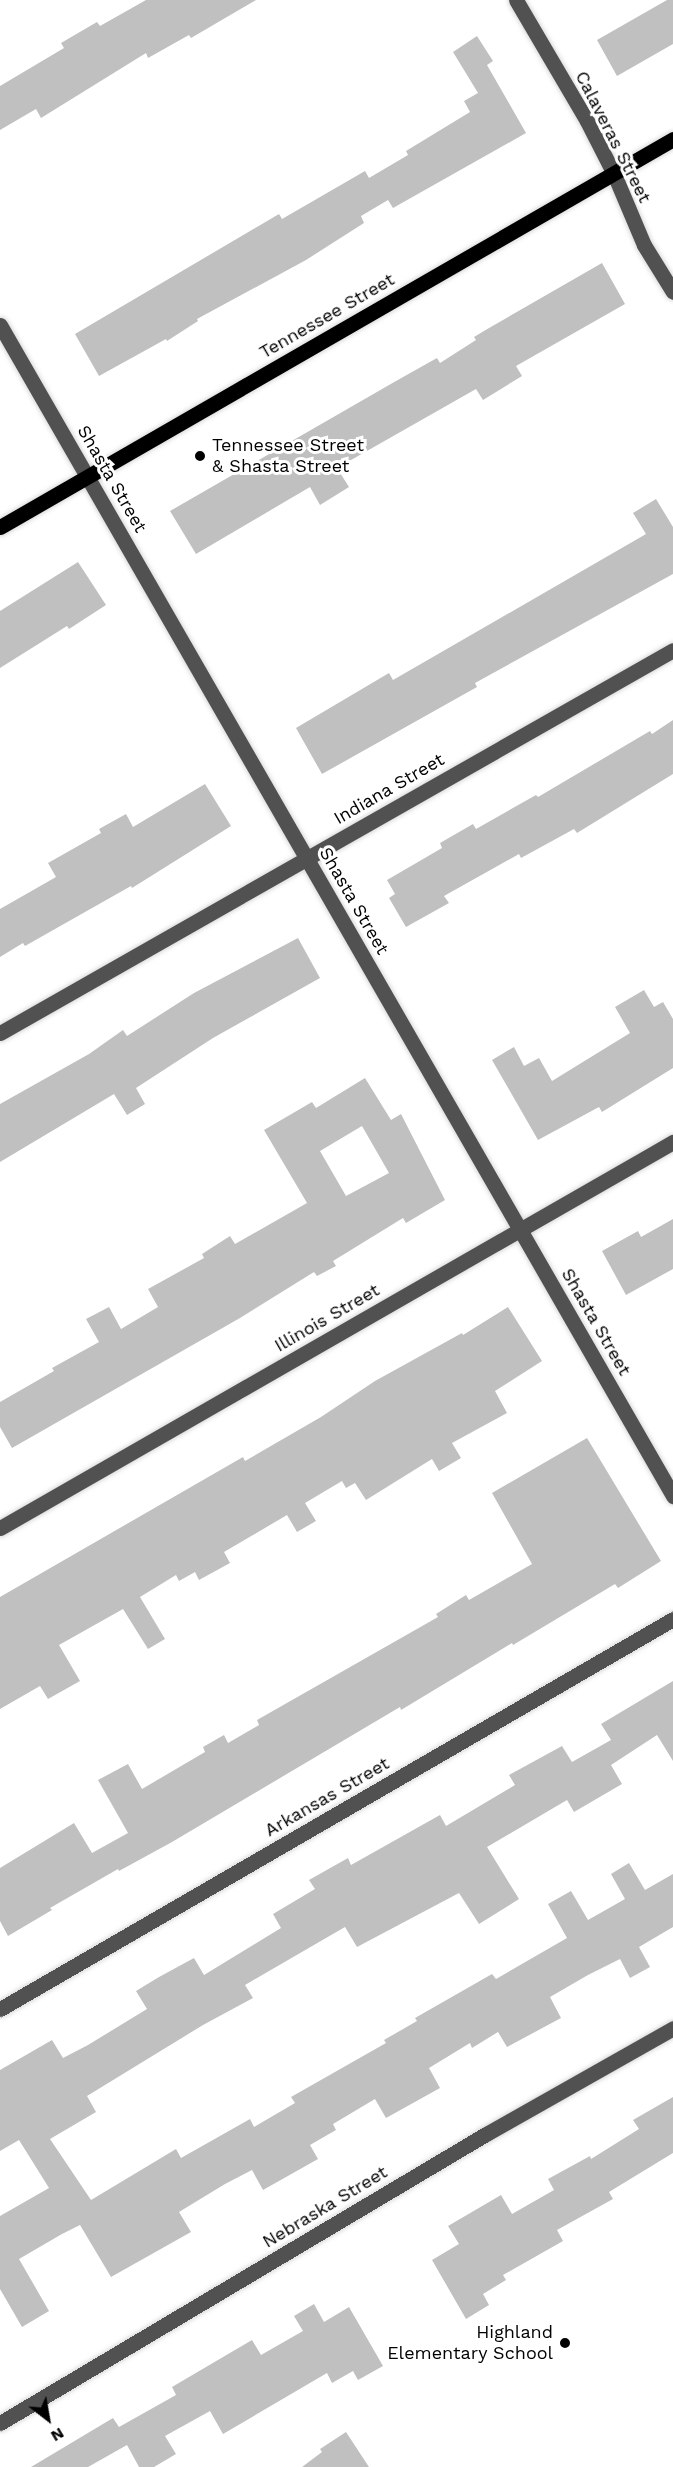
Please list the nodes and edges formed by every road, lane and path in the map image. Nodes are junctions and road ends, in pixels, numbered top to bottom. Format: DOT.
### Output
graph roads {
  1 [pos="516,0"];
  2 [pos="673,139"];
  3 [pos="614,174"];
  4 [pos="673,292"];
  5 [pos="0,325"];
  6 [pos="88,476"];
  7 [pos="0,527"];
  8 [pos="673,650"];
  9 [pos="307,858"];
  10 [pos="0,1033"];
  11 [pos="673,1142"];
  12 [pos="520,1230"];
  13 [pos="673,1496"];
  14 [pos="0,1528"];
  15 [pos="673,1619"];
  16 [pos="0,2009"];
  17 [pos="673,2028"];
  18 [pos="0,2423"];
  1 -- 3 [label="street, Calaveras Street"];
  2 -- 3 [label="main road, Tennessee Street"];
  3 -- 4 [label="street, Calaveras Street"];
  3 -- 6 [label="main road, Tennessee Street"];
  5 -- 6 [label="street, Shasta Street"];
  6 -- 7 [label="main road, Tennessee Street"];
  6 -- 9 [label="street, Shasta Street"];
  8 -- 9 [label="street, Indiana Street"];
  9 -- 10 [label="street, Indiana Street"];
  9 -- 12 [label="street, Shasta Street"];
  11 -- 12 [label="street, Illinois Street"];
  12 -- 13 [label="street, Shasta Street"];
  12 -- 14 [label="street, Illinois Street"];
  15 -- 16 [label="street, Arkansas Street"];
  17 -- 18 [label="street, Nebraska Street"];
}
